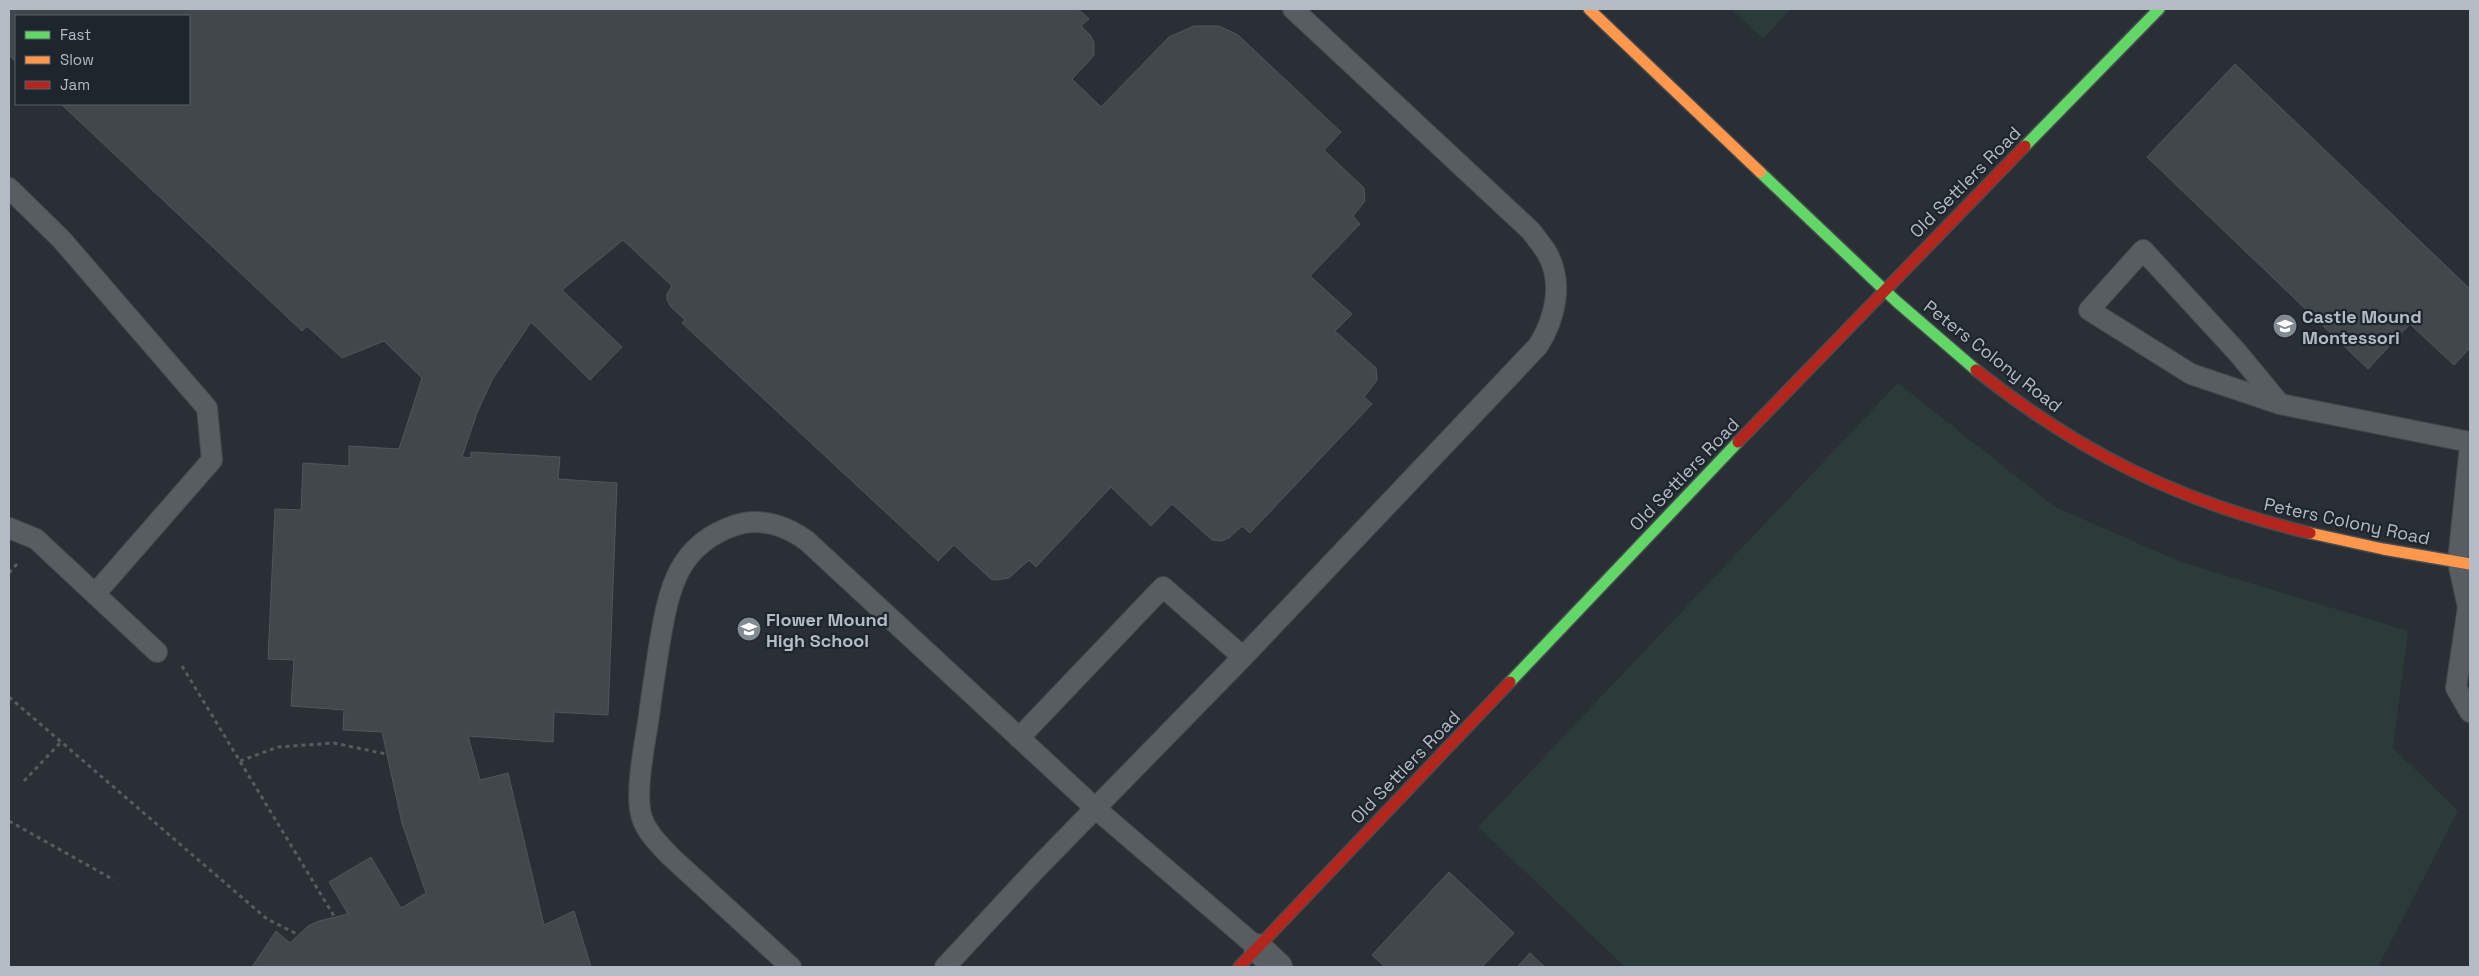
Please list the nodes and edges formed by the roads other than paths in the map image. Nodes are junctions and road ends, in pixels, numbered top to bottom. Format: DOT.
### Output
graph roads {
  1 [pos="1293,9"];
  2 [pos="1589,9"];
  3 [pos="2158,9"];
  4 [pos="9,188"];
  5 [pos="1884,289"];
  6 [pos="2280,404"];
  7 [pos="2470,442"];
  8 [pos="2470,446"];
  9 [pos="9,528"];
  10 [pos="2464,563"];
  11 [pos="95,594"];
  12 [pos="158,652"];
  13 [pos="1243,657"];
  14 [pos="2470,712"];
  15 [pos="1019,738"];
  16 [pos="1095,808"];
  17 [pos="1258,948"];
  18 [pos="791,967"];
  19 [pos="945,967"];
  20 [pos="1239,967"];
  21 [pos="1278,967"];
  1 -- 13 [label="lane"];
  2 -- 5 [label="main road, Peters Colony Road"];
  3 -- 5 [label="main road, Old Settlers Road"];
  4 -- 11 [label="lane"];
  5 -- 10 [label="main road, Peters Colony Road"];
  5 -- 17 [label="main road, Old Settlers Road"];
  6 -- 6 [label="lane"];
  6 -- 7 [label="lane"];
  8 -- 10 [label="lane"];
  9 -- 11 [label="lane"];
  10 -- 14 [label="lane"];
  11 -- 12 [label="lane"];
  13 -- 15 [label="lane"];
  13 -- 16 [label="lane"];
  15 -- 16 [label="lane"];
  15 -- 18 [label="lane"];
  16 -- 17 [label="lane"];
  16 -- 19 [label="lane"];
  17 -- 20 [label="main road, Old Settlers Road"];
  17 -- 21 [label="street"];
}
